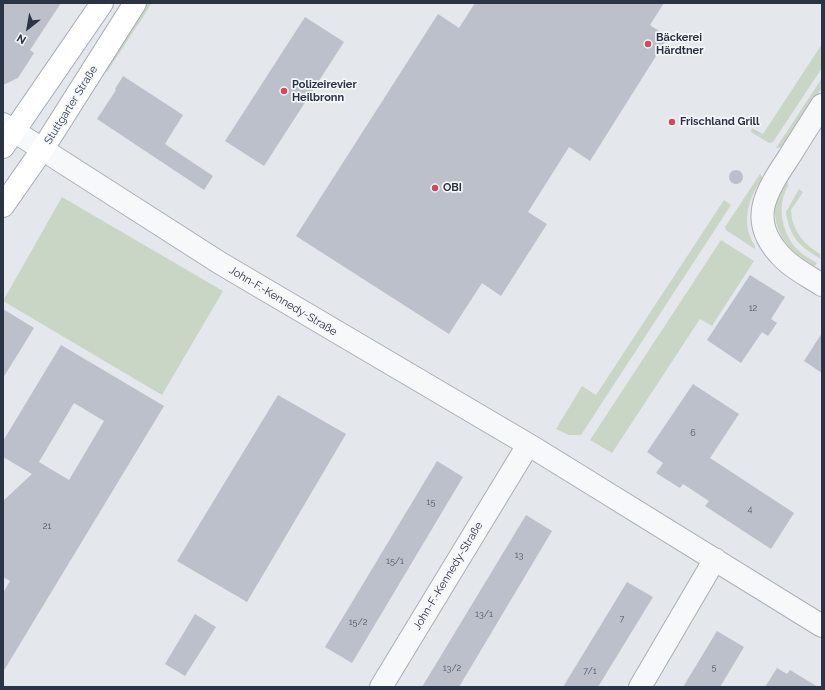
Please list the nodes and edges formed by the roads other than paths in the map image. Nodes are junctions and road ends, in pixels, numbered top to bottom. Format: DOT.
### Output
graph roads {
  1 [pos="102,3"];
  2 [pos="135,3"];
  3 [pos="822,105"];
  4 [pos="7,134"];
  5 [pos="42,150"];
  6 [pos="3,206"];
  7 [pos="822,285"];
  8 [pos="528,445"];
  9 [pos="715,559"];
  10 [pos="822,626"];
  11 [pos="381,687"];
  12 [pos="640,687"];
  1 -- 4 [label="main road"];
  2 -- 5 [label="main road, Stuttgarter Straße"];
  3 -- 7 [label="street"];
  4 -- 5 [label="street, John-F.-Kennedy-Straße"];
  5 -- 6 [label="main road, Stuttgarter Straße"];
  5 -- 8 [label="street, John-F.-Kennedy-Straße"];
  8 -- 9 [label="street, John-F.-Kennedy-Straße"];
  8 -- 11 [label="street, John-F.-Kennedy-Straße"];
  9 -- 10 [label="street, John-F.-Kennedy-Straße"];
  9 -- 12 [label="street"];
}
